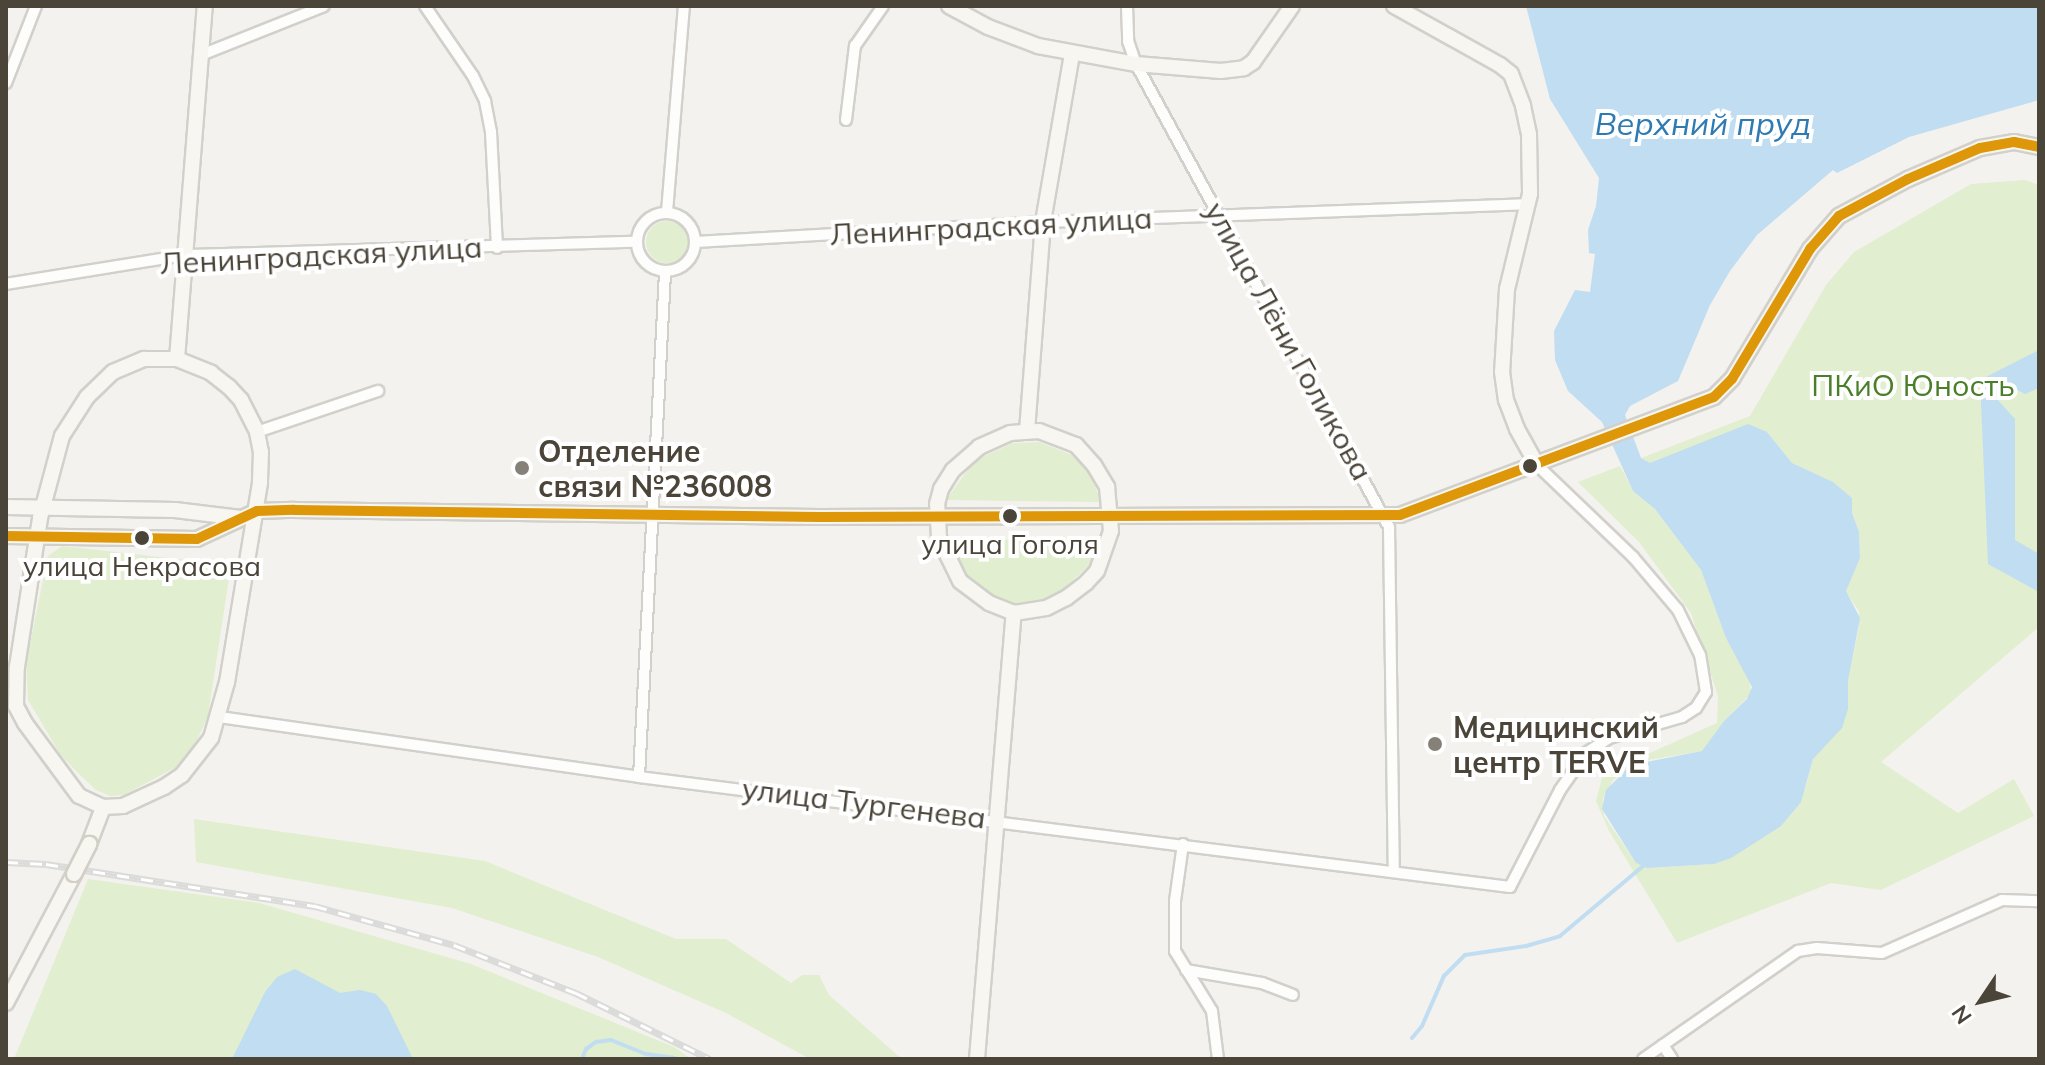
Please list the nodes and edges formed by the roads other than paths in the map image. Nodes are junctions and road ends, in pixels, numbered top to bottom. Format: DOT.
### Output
graph roads {
  1 [pos="36,6"];
  2 [pos="205,6"];
  3 [pos="324,6"];
  4 [pos="425,6"];
  5 [pos="684,6"];
  6 [pos="883,6"];
  7 [pos="949,6"];
  8 [pos="1292,6"];
  9 [pos="1394,6"];
  10 [pos="1127,12"];
  11 [pos="1072,54"];
  12 [pos="201,55"];
  13 [pos="1136,64"];
  14 [pos="6,83"];
  15 [pos="846,120"];
  16 [pos="2039,147"];
  17 [pos="1527,204"];
  18 [pos="667,212"];
  19 [pos="1220,216"];
  20 [pos="1043,222"];
  21 [pos="637,242"];
  22 [pos="696,242"];
  23 [pos="497,248"];
  24 [pos="186,255"];
  25 [pos="665,272"];
  26 [pos="6,284"];
  27 [pos="177,359"];
  28 [pos="378,391"];
  29 [pos="1027,431"];
  30 [pos="257,432"];
  31 [pos="1537,465"];
  32 [pos="6,507"];
  33 [pos="43,508"];
  34 [pos="257,511"];
  35 [pos="650,515"];
  36 [pos="1111,516"];
  37 [pos="937,517"];
  38 [pos="1386,517"];
  39 [pos="241,518"];
  40 [pos="38,535"];
  41 [pos="6,536"];
  42 [pos="1014,613"];
  43 [pos="11,707"];
  44 [pos="219,717"];
  45 [pos="639,777"];
  46 [pos="103,807"];
  47 [pos="996,819"];
  48 [pos="1183,844"];
  49 [pos="1394,872"];
  50 [pos="2039,901"];
  51 [pos="1186,970"];
  52 [pos="1293,995"];
  53 [pos="6,1003"];
  54 [pos="1663,1045"];
  55 [pos="977,1059"];
  56 [pos="1218,1059"];
  57 [pos="1643,1059"];
  58 [pos="1672,1059"];
  1 -- 14 [label="street"];
  2 -- 12 [label="street"];
  3 -- 12 [label="street"];
  4 -- 23 [label="street"];
  5 -- 18 [label="street"];
  6 -- 15 [label="street"];
  7 -- 11 [label="street"];
  8 -- 13 [label="street"];
  9 -- 17 [label="street"];
  10 -- 13 [label="street, улица Лёни Голикова"];
  11 -- 13 [label="street"];
  11 -- 20 [label="street"];
  12 -- 24 [label="street"];
  13 -- 19 [label="street, улица Лёни Голикова"];
  16 -- 31 [label="street"];
  17 -- 19 [label="street, Ленинградская улица"];
  17 -- 31 [label="street"];
  18 -- 21 [label="street"];
  18 -- 22 [label="street"];
  19 -- 20 [label="street, Ленинградская улица"];
  19 -- 38 [label="street, улица Лёни Голикова"];
  20 -- 22 [label="street, Ленинградская улица"];
  20 -- 29 [label="street"];
  21 -- 23 [label="street, Ленинградская улица"];
  21 -- 25 [label="street"];
  22 -- 25 [label="street"];
  23 -- 24 [label="street, Ленинградская улица"];
  24 -- 26 [label="street, Ленинградская улица"];
  24 -- 27 [label="street"];
  25 -- 35 [label="street"];
  27 -- 30 [label="street"];
  27 -- 33 [label="street"];
  28 -- 30 [label="street"];
  29 -- 36 [label="street"];
  29 -- 37 [label="street"];
  30 -- 34 [label="street"];
  31 -- 38 [label="street"];
  31 -- 49 [label="street, улица Тургенева"];
  32 -- 33 [label="street"];
  33 -- 39 [label="street"];
  33 -- 40 [label="street"];
  34 -- 35 [label="street"];
  34 -- 39 [label="street"];
  34 -- 44 [label="street"];
  35 -- 37 [label="street"];
  35 -- 45 [label="street"];
  36 -- 37 [label="street"];
  36 -- 38 [label="street"];
  36 -- 42 [label="street"];
  37 -- 42 [label="street"];
  38 -- 49 [label="street, улица Лёни Голикова"];
  39 -- 40 [label="street"];
  40 -- 41 [label="street"];
  40 -- 43 [label="street"];
  42 -- 47 [label="street"];
  43 -- 46 [label="street"];
  44 -- 45 [label="street, улица Тургенева"];
  44 -- 46 [label="street"];
  45 -- 47 [label="street, улица Тургенева"];
  46 -- 53 [label="street, bridge"];
  47 -- 48 [label="street, улица Тургенева"];
  47 -- 55 [label="street"];
  48 -- 49 [label="street, улица Тургенева"];
  48 -- 51 [label="street"];
  50 -- 54 [label="street"];
  51 -- 52 [label="street"];
  51 -- 56 [label="street"];
  54 -- 57 [label="street"];
  54 -- 58 [label="street"];
}
